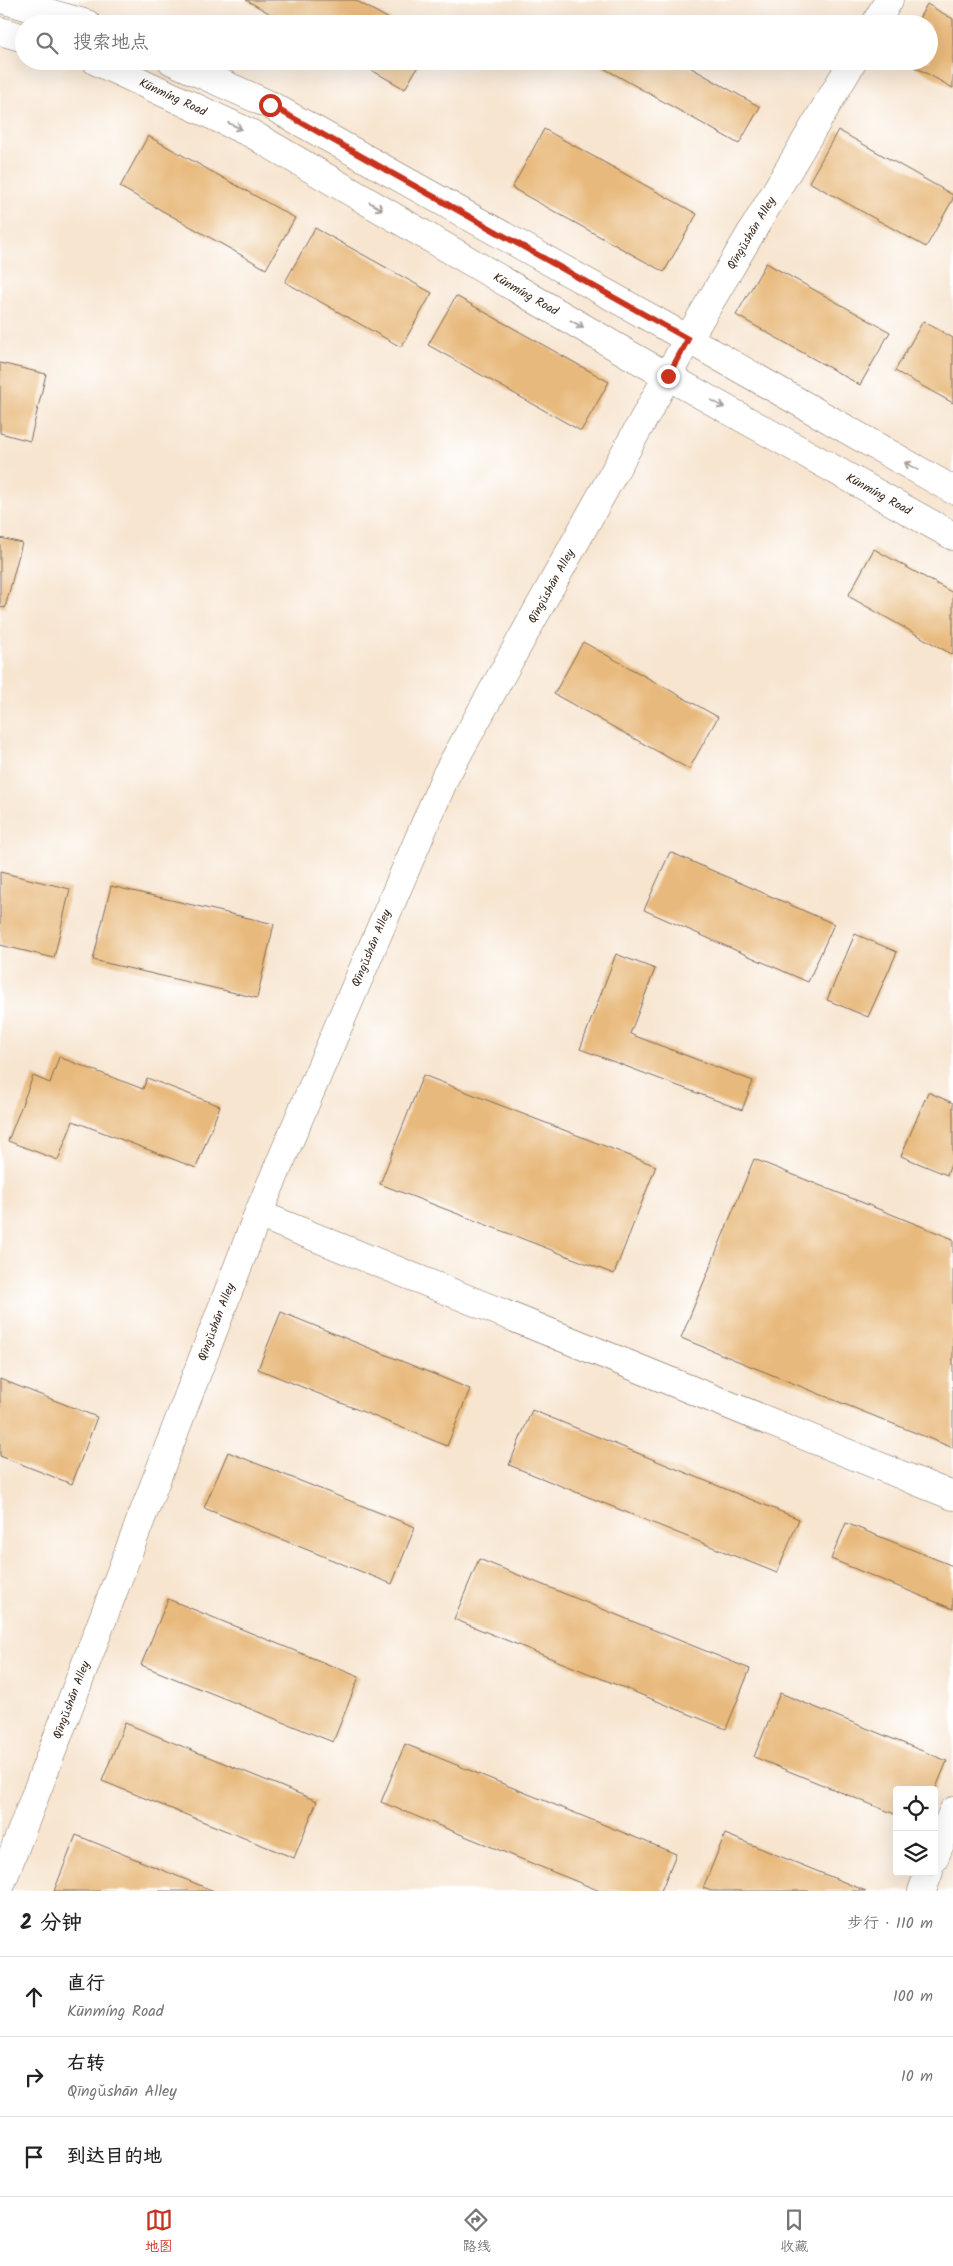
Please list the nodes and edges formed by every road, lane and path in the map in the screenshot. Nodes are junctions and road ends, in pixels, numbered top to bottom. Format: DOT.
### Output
graph roads {
  1 [pos="5,0"];
  2 [pos="889,0"];
  3 [pos="56,15"];
  4 [pos="880,15"];
  5 [pos="0,31"];
  6 [pos="15,35"];
  7 [pos="115,70"];
  8 [pos="192,70"];
  9 [pos="847,70"];
  10 [pos="688,339"];
  11 [pos="668,376"];
  12 [pos="953,490"];
  13 [pos="953,536"];
  14 [pos="258,1214"];
  15 [pos="953,1496"];
  16 [pos="953,1811"];
  17 [pos="938,1849"];
  18 [pos="928,1876"];
  19 [pos="0,1887"];
  20 [pos="922,1891"];
  1 -- 3 [label="street"];
  2 -- 4 [label="street"];
  5 -- 6 [label="street"];
  7 -- 11 [label="street, Kūnmíng Road, one-way"];
  8 -- 10 [label="street"];
  9 -- 10 [label="street, Qīngǔshān Alley"];
  10 -- 11 [label="street, Qīngǔshān Alley"];
  12 -- 10 [label="street, one-way"];
  11 -- 13 [label="street, Kūnmíng Road, one-way"];
  11 -- 14 [label="street, Qīngǔshān Alley"];
  14 -- 15 [label="street"];
  14 -- 19 [label="street, Qīngǔshān Alley"];
  16 -- 17 [label="street"];
  18 -- 20 [label="street"];
}
